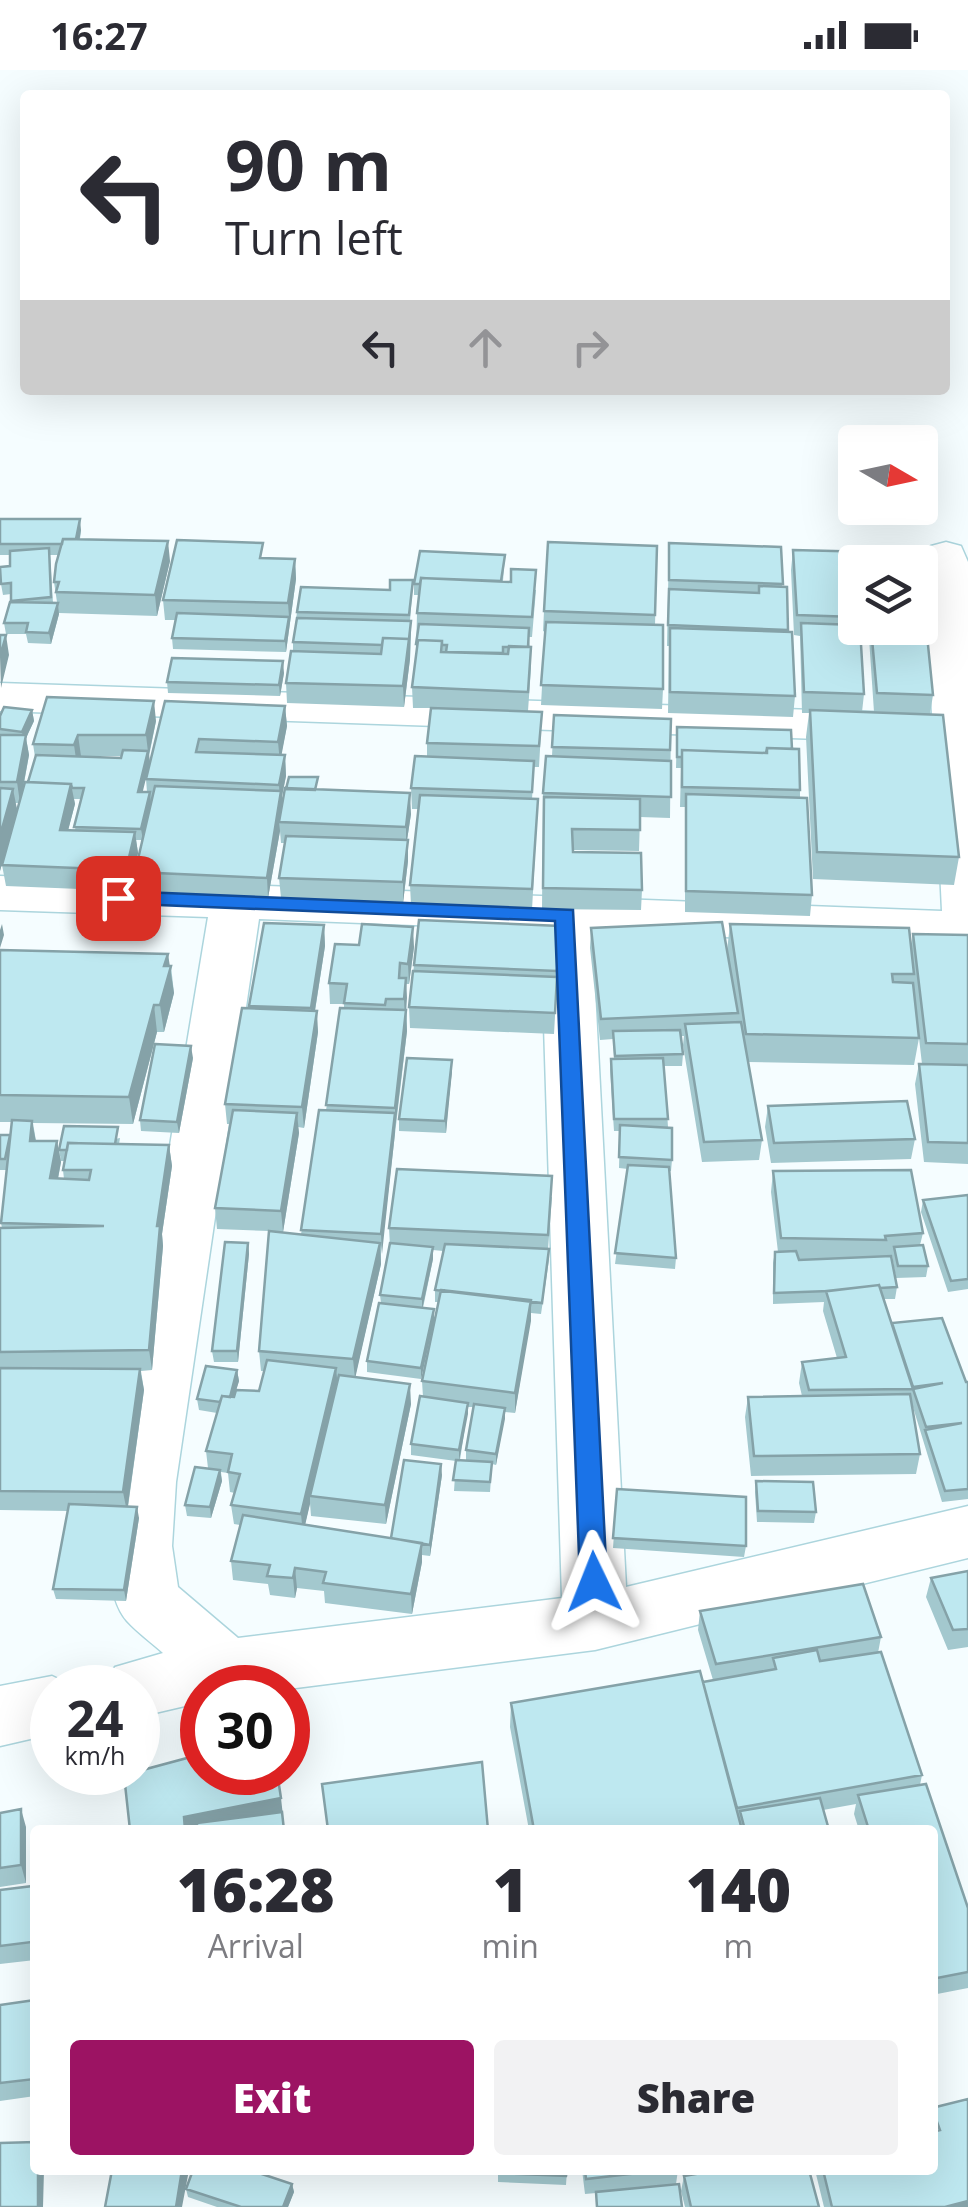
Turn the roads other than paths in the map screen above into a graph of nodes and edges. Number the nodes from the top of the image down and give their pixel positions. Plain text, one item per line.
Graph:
1 (946, 555) dead end
2 (0, 697) edge
3 (957, 728) junction
4 (0, 893) edge
5 (236, 902) junction
6 (566, 914) junction
7 (968, 918) edge
8 (968, 929) edge
9 (968, 1532) edge
10 (595, 1622) junction
11 (283, 1665) edge
12 (180, 1677) edge
13 (30, 1710) edge
14 (0, 1716) edge

1 - 3 street
2 - 3 street
3 - 7 street
4 - 5 street
5 - 6 street
5 - 12 street
6 - 8 street
6 - 10 street
9 - 10 street
10 - 11 street
13 - 14 street

